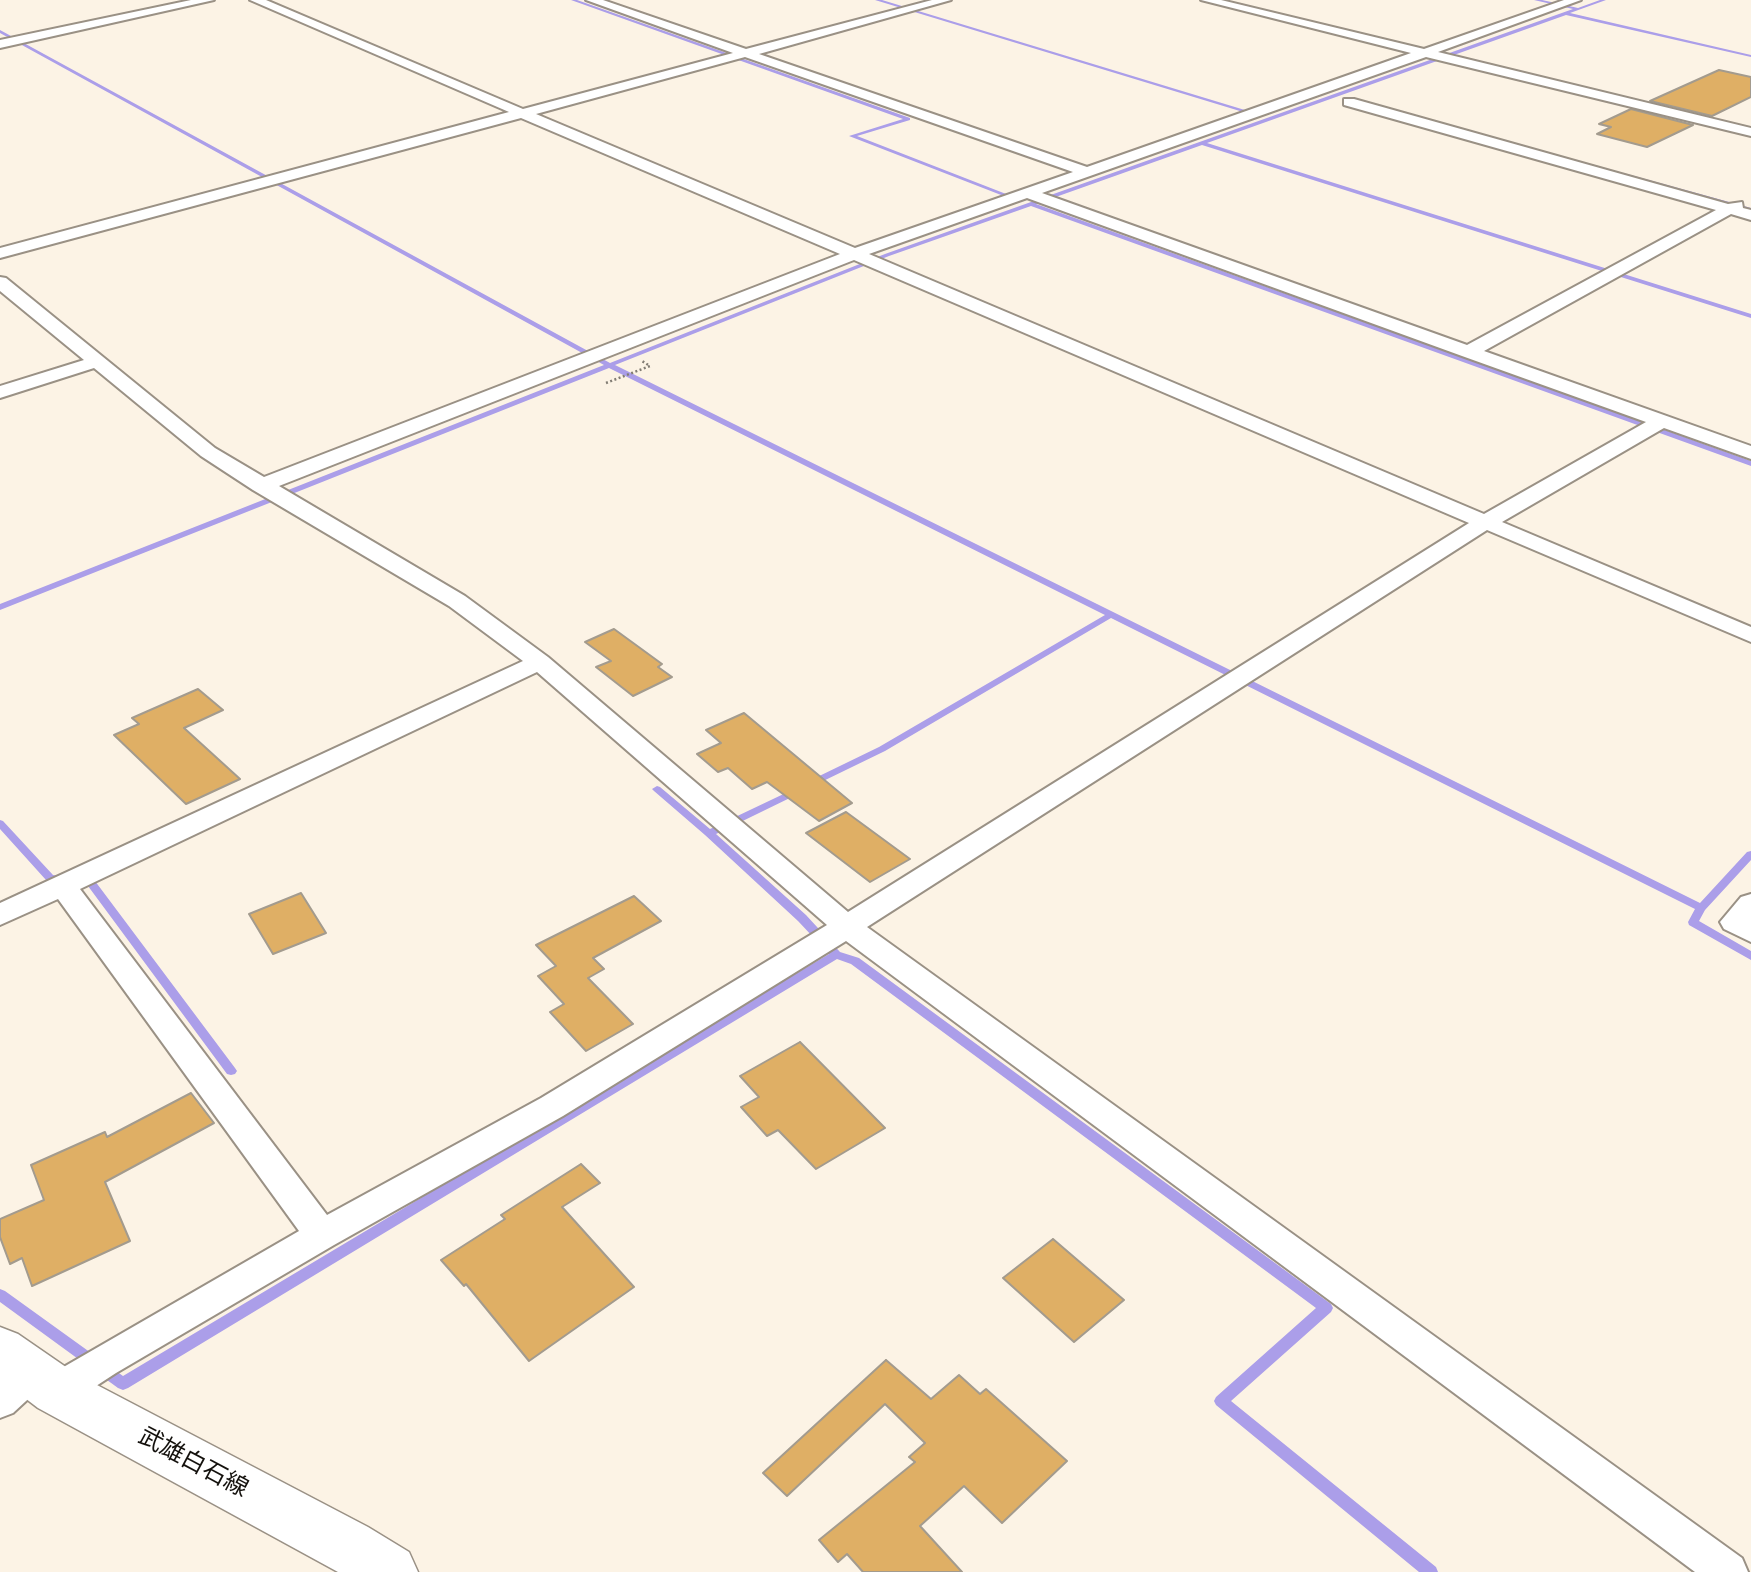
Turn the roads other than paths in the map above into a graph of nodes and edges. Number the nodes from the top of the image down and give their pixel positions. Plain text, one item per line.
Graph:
1 (208, 0) edge
2 (256, 0) edge
3 (592, 0) edge
4 (945, 0) edge
5 (1207, 0) edge
6 (1565, 3) edge
7 (11, 41) edge
8 (737, 56) junction
9 (1432, 57) junction
10 (1349, 102) dead end
11 (522, 113) junction
12 (1742, 116) dead end
13 (1723, 125) junction
14 (1751, 132) edge
15 (1088, 172) junction
16 (1030, 198) junction
17 (1738, 204) edge
18 (1751, 215) edge
19 (0, 253) edge
20 (865, 259) junction
21 (0, 282) edge
22 (1468, 352) junction
23 (96, 362) junction
24 (0, 392) edge
25 (1654, 426) junction
26 (1751, 453) edge
27 (272, 493) junction
28 (1486, 523) junction
29 (1751, 635) edge
30 (540, 662) junction
31 (73, 881) junction
32 (1751, 904) edge
33 (0, 915) edge
34 (1751, 932) edge
35 (831, 937) junction
36 (322, 1235) junction
37 (46, 1375) edge
38 (389, 1572) edge
39 (1728, 1572) edge

1 - 7 street
2 - 11 street
3 - 8 street
4 - 8 street
5 - 9 street
6 - 9 street
8 - 11 street
8 - 15 street
9 - 13 street
9 - 15 street
10 - 17 street
11 - 19 street
11 - 20 street
12 - 13 street
13 - 14 street
15 - 16 street
16 - 20 street
16 - 22 street
17 - 18 street
17 - 22 street
20 - 27 street
20 - 28 street
21 - 23 street
22 - 25 street
23 - 24 street
23 - 27 street
25 - 26 street
25 - 28 street
27 - 30 street
28 - 29 street
28 - 35 street
30 - 31 street
30 - 35 street
31 - 33 street
31 - 36 street
32 - 34 street
35 - 36 street
35 - 39 street
36 - 37 street
37 - 38 main road, 武雄白石線

